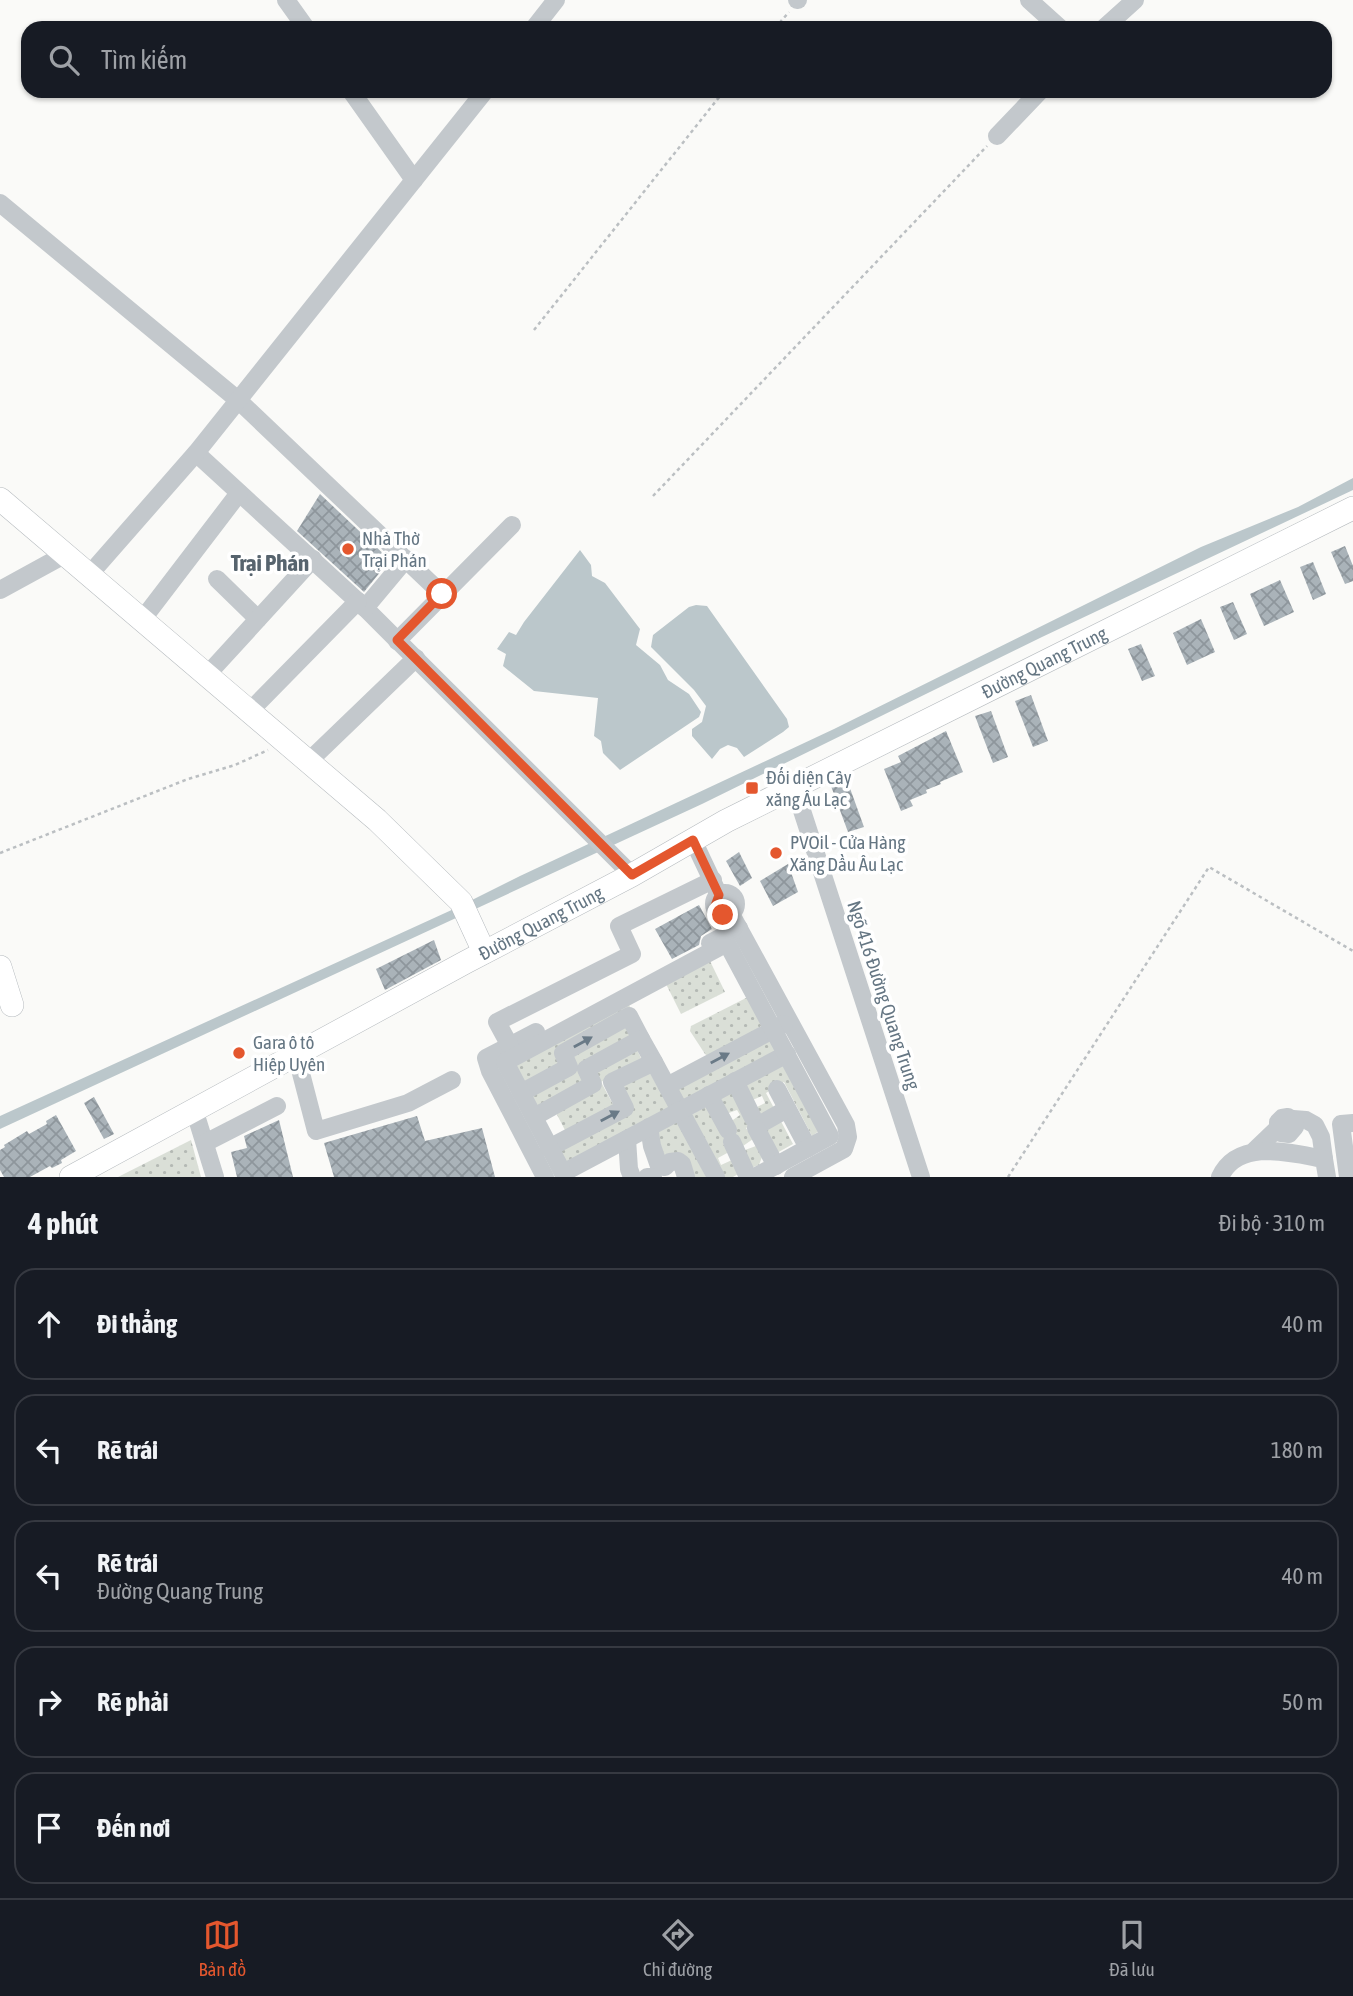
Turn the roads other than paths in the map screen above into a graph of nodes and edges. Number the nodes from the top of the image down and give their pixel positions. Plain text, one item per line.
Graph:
1 (286, 0) edge
2 (556, 0) edge
3 (1029, 0) edge
4 (1135, 0) edge
5 (301, 21) edge
6 (540, 21) edge
7 (1052, 21) edge
8 (1112, 21) edge
9 (356, 98) edge
10 (479, 98) edge
11 (1033, 98) edge
12 (997, 136) road end
13 (416, 177) junction
14 (0, 203) edge
15 (238, 400) junction
16 (196, 453) junction
17 (239, 493) junction
18 (0, 499) edge
19 (1353, 508) edge
20 (512, 525) dead end
21 (64, 555) junction
22 (313, 559) junction
23 (406, 559) junction
24 (89, 575) junction
25 (217, 579) dead end
26 (0, 590) edge
27 (442, 594) junction
28 (361, 605) junction
29 (258, 619) junction
30 (142, 620) junction
31 (397, 640) junction
32 (416, 657) junction
33 (206, 676) junction
34 (249, 712) junction
35 (309, 761) junction
36 (794, 786) junction
37 (693, 840) junction
38 (632, 875) junction
39 (716, 888) junction
40 (735, 921) junction
41 (484, 952) junction
42 (0, 967) edge
43 (763, 989) junction
44 (12, 1005) dead end
45 (782, 1025) junction
46 (641, 1039) junction
47 (510, 1046) junction
48 (296, 1054) junction
49 (787, 1054) junction
50 (654, 1062) junction
51 (452, 1080) dead end
52 (735, 1081) junction
53 (667, 1086) junction
54 (521, 1093) junction
55 (709, 1095) junction
56 (277, 1106) dead end
57 (194, 1109) junction
58 (787, 1109) junction
59 (680, 1111) junction
60 (534, 1117) junction
61 (1353, 1123) edge
62 (649, 1127) junction
63 (744, 1130) edge
64 (627, 1139) junction
65 (205, 1143) junction
66 (549, 1148) junction
67 (808, 1148) junction
68 (1255, 1150) junction
69 (593, 1158) junction
70 (1324, 1159) junction
71 (776, 1166) junction
72 (564, 1175) edge
73 (71, 1177) edge
74 (215, 1177) edge
75 (545, 1177) edge
76 (592, 1177) edge
77 (632, 1177) edge
78 (647, 1177) edge
79 (653, 1177) edge
80 (687, 1177) edge
81 (748, 1177) edge
82 (755, 1177) edge
83 (793, 1177) edge
84 (921, 1177) edge
85 (1220, 1177) edge
86 (1326, 1177) edge
87 (1348, 1177) edge

1 - 5 street
2 - 6 street
3 - 7 street
4 - 8 street
9 - 13 street
10 - 13 street
11 - 12 street
13 - 15 street
14 - 15 street
15 - 16 street
15 - 23 street
16 - 17 street
16 - 24 street
17 - 22 street
17 - 30 street
18 - 21 main road
19 - 36 main road, Đường Quang Trung
20 - 27 street
21 - 24 main road
21 - 26 street
22 - 28 street
22 - 29 street
23 - 27 street
23 - 28 street
24 - 30 main road
25 - 29 street
27 - 31 street
28 - 31 street
28 - 34 street
29 - 33 street
30 - 33 main road
31 - 32 street
32 - 35 street
32 - 38 street
33 - 34 main road
34 - 35 main road
35 - 41 main road
36 - 37 main road, Đường Quang Trung
36 - 84 street, Ngõ 416 Đường Quang Trung
37 - 38 main road, Đường Quang Trung
37 - 39 street
38 - 41 main road, Đường Quang Trung
39 - 40 street
39 - 47 street
40 - 43 street
40 - 47 street
41 - 48 main road, Đường Quang Trung
42 - 44 main road
43 - 45 street
43 - 54 street
45 - 49 street
53 -> 45 street
45 - 83 street
46 - 50 street
54 -> 46 street
46 - 60 street
47 - 75 street
48 - 51 street
48 - 57 main road, Đường Quang Trung
49 - 52 street
49 - 67 street
50 - 53 street
66 -> 50 street
52 - 55 street
52 - 63 street
53 - 59 street
54 - 60 street
55 - 59 street
55 - 63 street
56 - 65 street
57 - 65 street
57 - 73 main road, Đường Quang Trung
58 - 63 street
58 - 63 street
58 - 67 street
59 - 62 street
59 - 63 street
60 - 66 street
61 - 87 street
62 - 64 street
62 - 80 street
63 - 71 street
63 - 81 street
64 - 69 street
64 - 77 street
65 - 74 street
66 - 72 street
67 - 71 street
68 - 70 street
68 - 70 street
68 - 85 street
69 - 72 street
69 - 76 street
70 - 86 street
71 - 82 street
78 - 79 street

